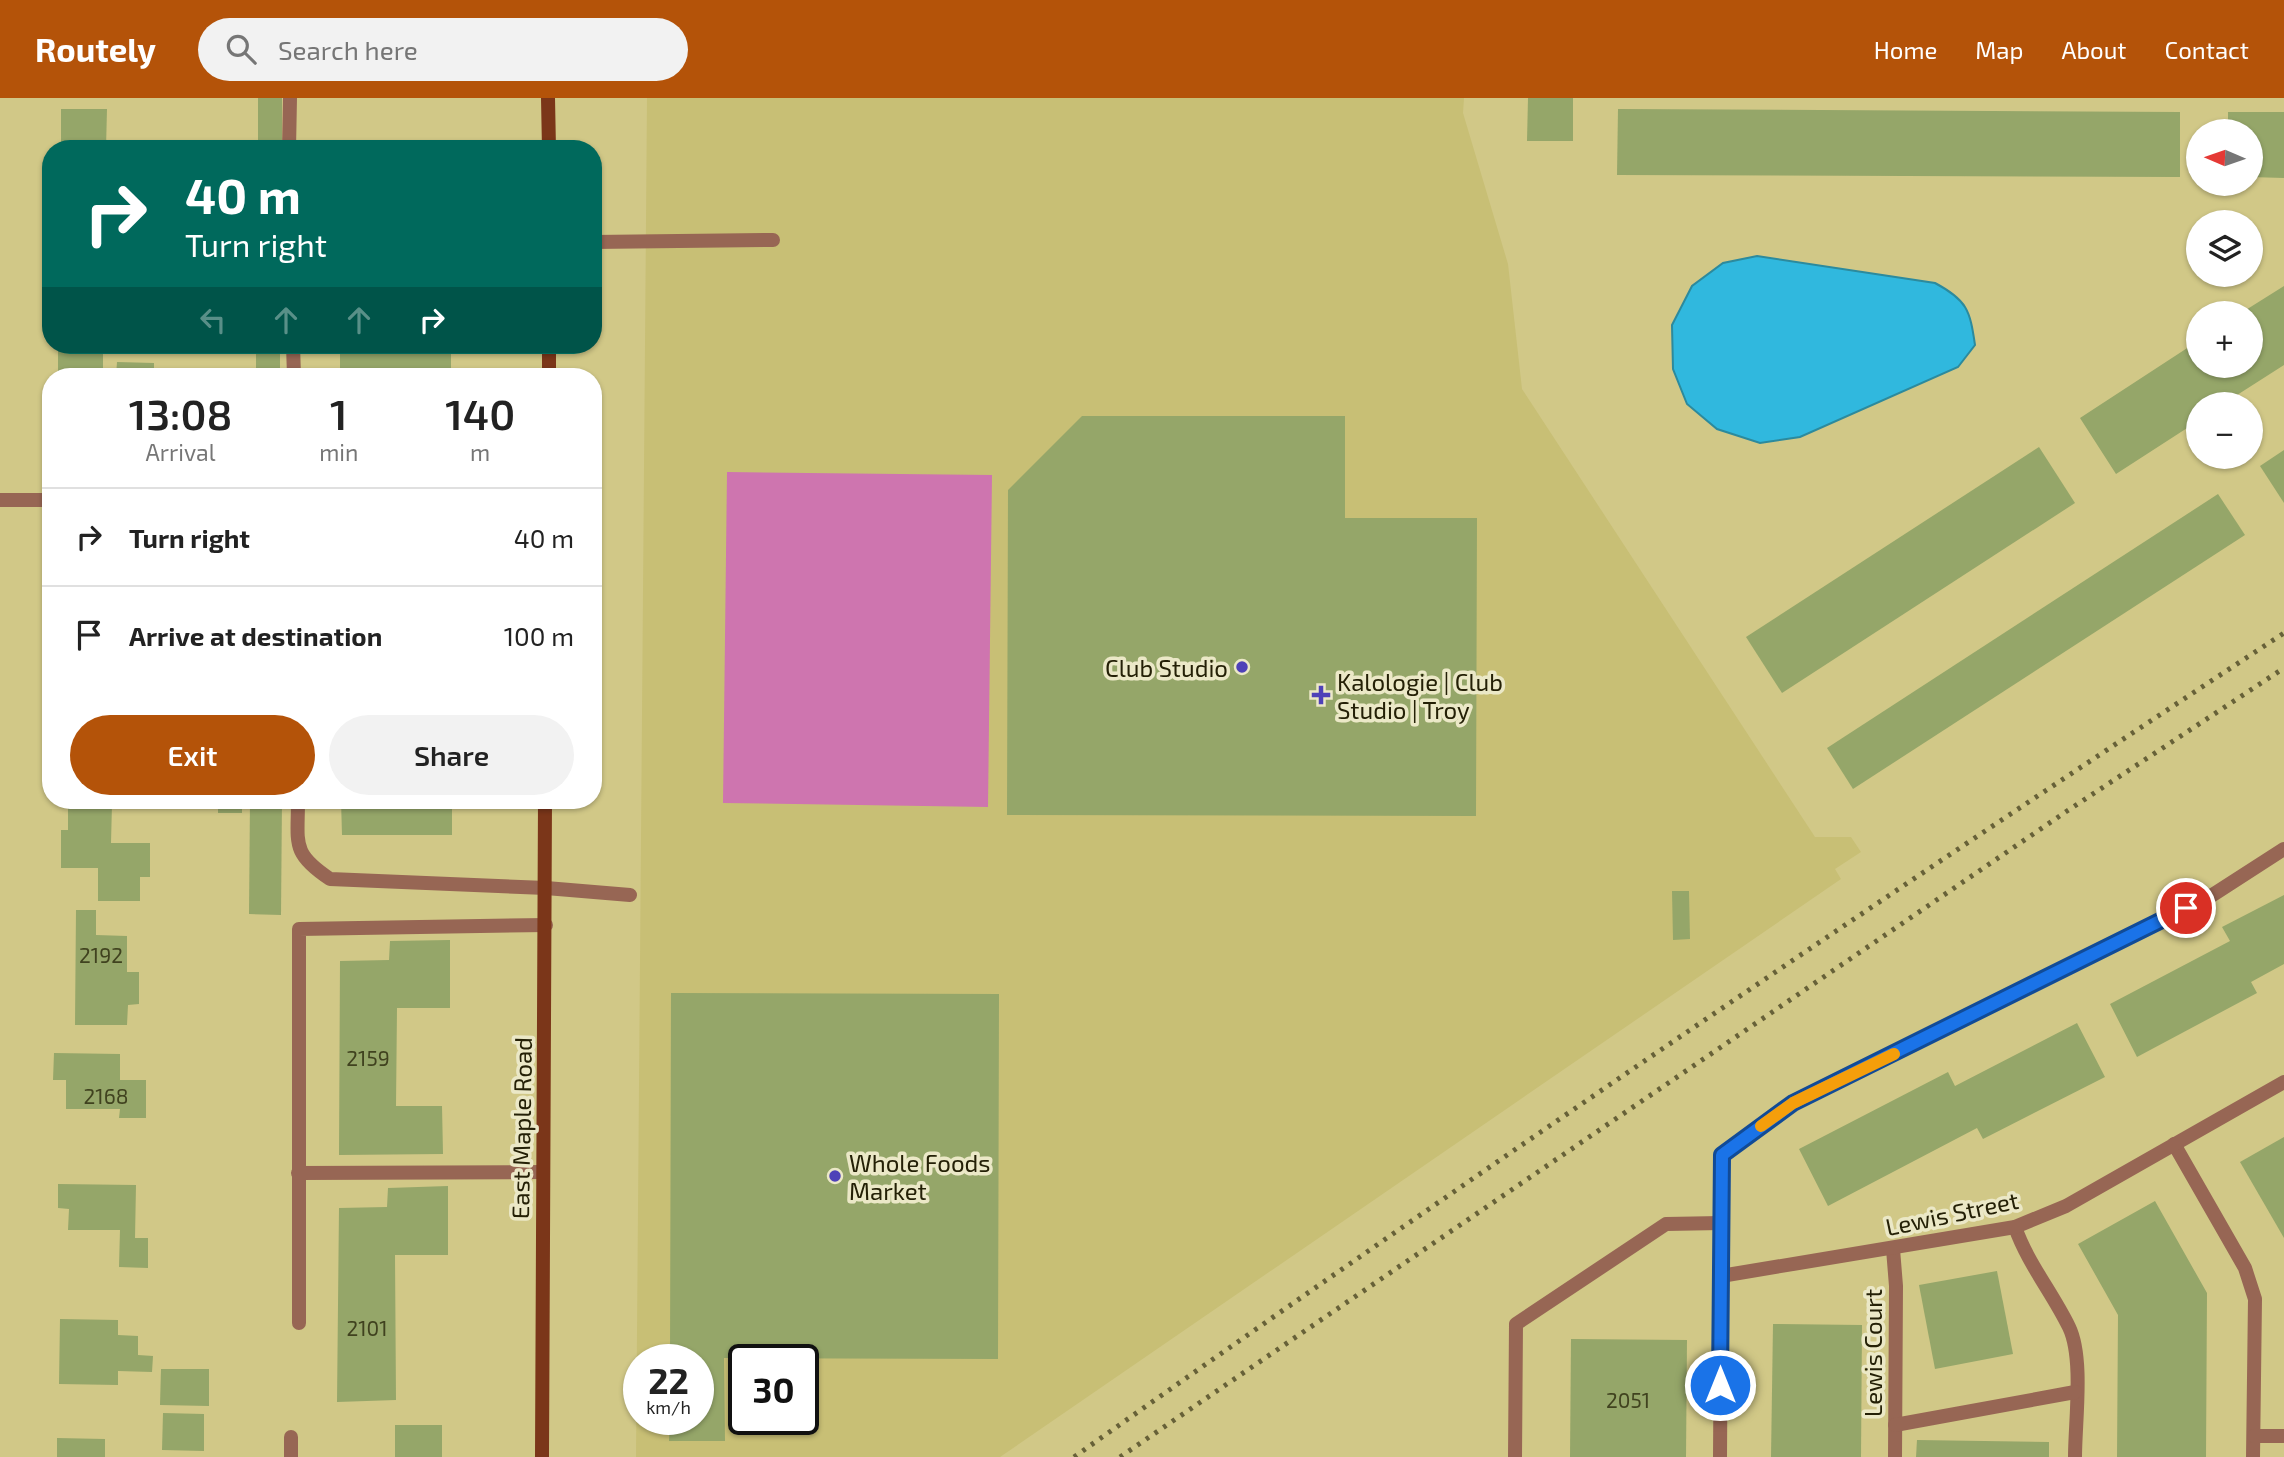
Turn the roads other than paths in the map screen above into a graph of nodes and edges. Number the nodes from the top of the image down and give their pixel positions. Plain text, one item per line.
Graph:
1 (290, 98) edge
2 (548, 98) edge
3 (289, 140) edge
4 (549, 140) edge
5 (773, 240) dead end
6 (602, 242) edge
7 (0, 500) edge
8 (42, 500) edge
9 (298, 809) edge
10 (545, 809) edge
11 (2284, 849) edge
12 (546, 888) junction
13 (630, 895) dead end
14 (546, 925) junction
15 (2284, 1082) edge
16 (2174, 1144) junction
17 (543, 1172) junction
18 (298, 1173) junction
19 (1721, 1223) junction
20 (2015, 1227) junction
21 (1893, 1249) junction
22 (1721, 1276) junction
23 (299, 1323) dead end
24 (2076, 1392) junction
25 (1895, 1425) junction
26 (2254, 1436) junction
27 (2284, 1436) edge
28 (292, 1437) dead end
29 (291, 1457) edge
30 (542, 1457) edge
31 (1515, 1457) edge
32 (1720, 1457) edge
33 (1895, 1457) edge
34 (2075, 1457) edge
35 (2253, 1457) edge

1 - 3 street
2 - 4 main road
5 - 6 street
7 - 8 street
9 - 12 street
10 - 12 main road, East Maple Road
11 - 19 street
12 - 13 street
12 - 14 main road, East Maple Road
14 - 17 main road, East Maple Road
14 - 18 street
15 - 16 street, Lewis Street
16 - 20 street, Lewis Street
16 - 26 street
17 - 18 street
17 - 30 main road, East Maple Road
18 - 23 street
19 - 22 street
19 - 31 street
20 - 21 street, Lewis Street
20 - 24 street
21 - 22 street, Lewis Street
21 - 25 street, Lewis Court
22 - 32 street
24 - 25 street
24 - 34 street
25 - 33 street, Lewis Court
26 - 27 street
26 - 35 street
28 - 29 street

